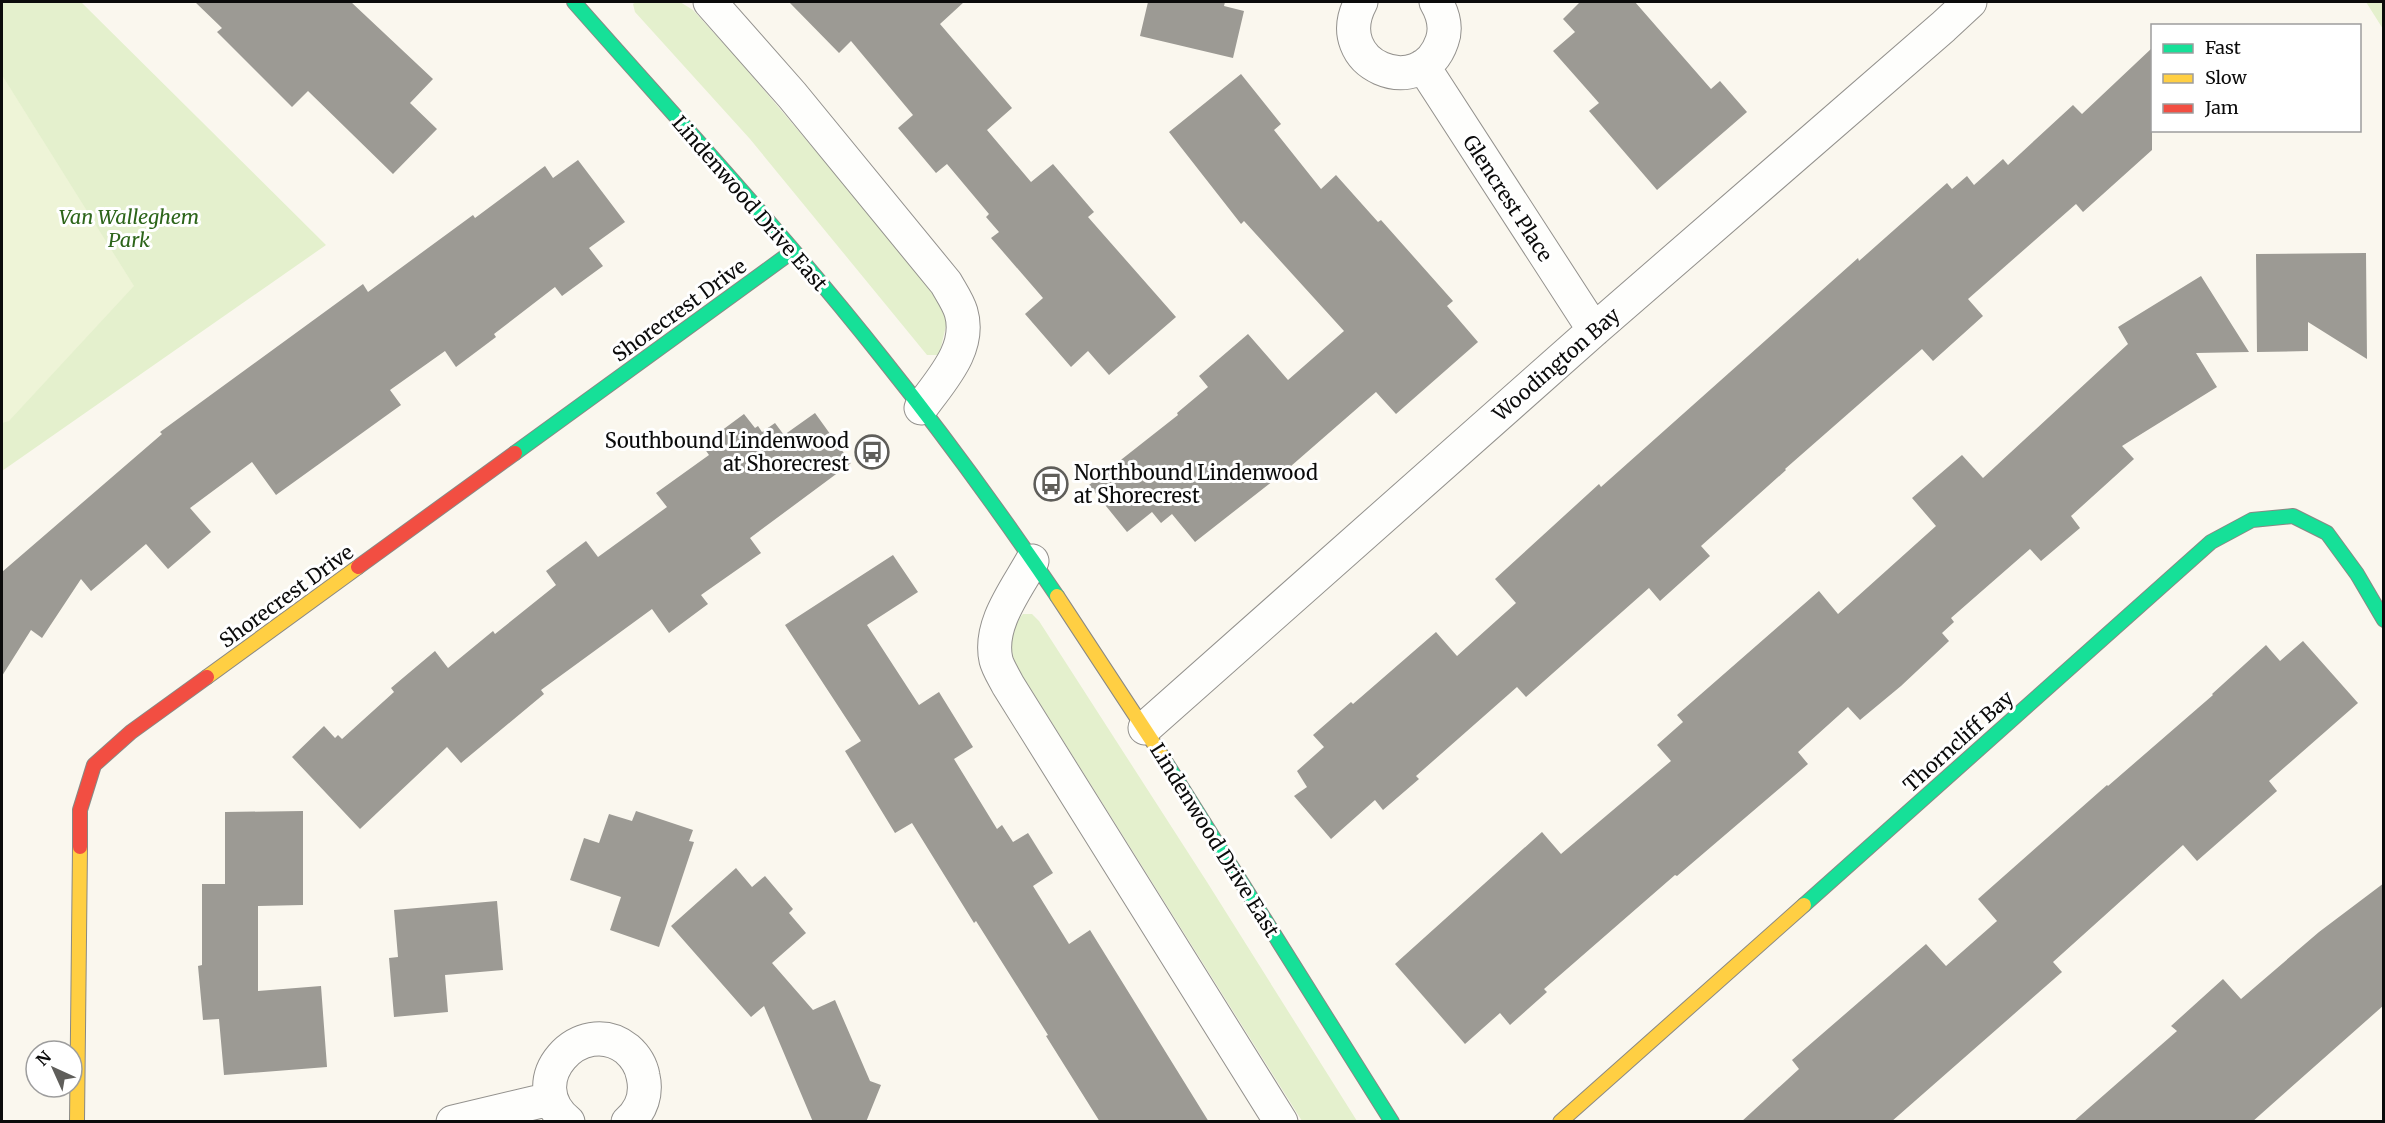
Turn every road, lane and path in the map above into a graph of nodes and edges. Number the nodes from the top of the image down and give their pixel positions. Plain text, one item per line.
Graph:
1 (574, 2) edge
2 (710, 2) edge
3 (1361, 2) edge
4 (1436, 2) edge
5 (1970, 2) edge
6 (1423, 66) junction
7 (793, 251) junction
8 (1594, 330) junction
9 (921, 408) junction
10 (1032, 561) junction
11 (2384, 620) edge
12 (1145, 728) junction
13 (559, 1111) edge
14 (77, 1122) edge
15 (453, 1122) edge
16 (628, 1122) edge
17 (1281, 1122) edge
18 (1392, 1122) edge
19 (1560, 1122) edge

1 - 7 street, Lindenwood Drive East
2 - 9 street
3 - 6 street
4 - 6 street
5 - 8 street, Woodington Bay
6 - 8 street, Glencrest Place
7 - 9 street, Lindenwood Drive East
7 - 14 street, Shorecrest Drive
8 - 12 street, Woodington Bay
9 - 10 street, Lindenwood Drive East
10 - 12 street, Lindenwood Drive East
10 - 17 street
11 - 19 street, Thorncliff Bay
12 - 18 street, Lindenwood Drive East
13 - 15 street
13 - 16 street

